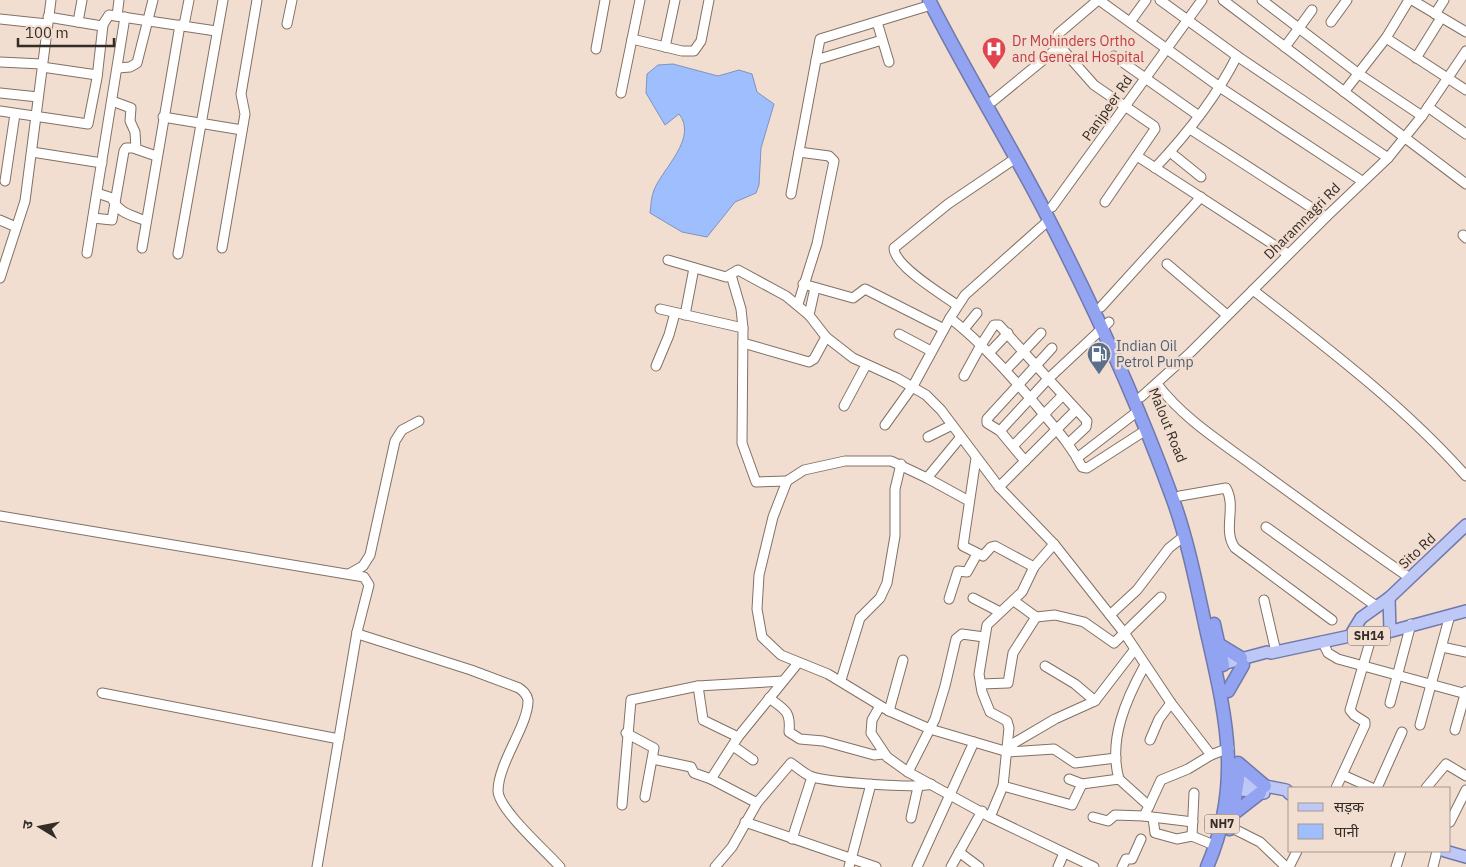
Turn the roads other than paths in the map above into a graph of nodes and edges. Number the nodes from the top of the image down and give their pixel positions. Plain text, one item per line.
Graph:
1 (50, 0) edge
2 (82, 0) edge
3 (119, 0) edge
4 (153, 0) edge
5 (188, 0) edge
6 (223, 0) edge
7 (257, 0) edge
8 (292, 0) edge
9 (605, 0) edge
10 (640, 0) edge
11 (675, 0) edge
12 (709, 0) edge
13 (1099, 0) edge
14 (1146, 0) edge
15 (1160, 0) edge
16 (1202, 0) edge
17 (1223, 0) edge
18 (1262, 0) edge
19 (1347, 0) edge
20 (1411, 0) edge
21 (1444, 0) edge
22 (933, 2) edge
23 (1312, 10) dead end
24 (121, 16) junction
25 (1438, 16) junction
26 (0, 19) edge
27 (149, 19) junction
28 (48, 20) junction
29 (1187, 21) junction
30 (78, 22) junction
31 (876, 22) junction
32 (1130, 22) junction
33 (1331, 22) dead end
34 (287, 24) dead end
35 (182, 25) junction
36 (103, 26) junction
37 (1298, 28) junction
38 (216, 32) junction
39 (1466, 32) edge
40 (1386, 38) junction
41 (632, 39) junction
42 (882, 40) junction
43 (665, 47) junction
44 (1060, 47) junction
45 (1285, 47) junction
46 (1167, 48) junction
47 (596, 49) dead end
48 (1465, 55) edge
49 (1114, 56) dead end
50 (1237, 56) junction
51 (1416, 58) junction
52 (816, 60) junction
53 (0, 62) edge
54 (888, 62) dead end
55 (42, 66) junction
56 (118, 68) junction
57 (1359, 74) junction
58 (97, 75) junction
59 (1146, 78) junction
60 (1448, 79) junction
61 (1221, 88) junction
62 (1466, 90) edge
63 (1344, 92) junction
64 (0, 93) edge
65 (621, 93) dead end
66 (38, 97) junction
67 (112, 101) junction
68 (993, 101) junction
69 (1125, 107) junction
70 (1428, 107) junction
71 (0, 112) edge
72 (15, 114) junction
73 (1199, 116) junction
74 (1422, 116) junction
75 (36, 117) junction
76 (163, 117) junction
77 (201, 123) junction
78 (1190, 129) junction
79 (242, 130) junction
80 (1466, 134) edge
81 (1406, 138) junction
82 (135, 148) junction
83 (32, 152) junction
84 (799, 152) junction
85 (1170, 152) junction
86 (156, 156) junction
87 (1137, 156) junction
88 (1016, 158) junction
89 (1388, 158) junction
90 (102, 163) junction
91 (1155, 168) junction
92 (1201, 177) dead end
93 (5, 181) dead end
94 (1362, 181) junction
95 (1466, 184) edge
96 (97, 193) junction
97 (791, 194) dead end
98 (1201, 198) junction
99 (1105, 202) dead end
100 (115, 206) junction
101 (1052, 207) junction
102 (1326, 217) junction
103 (93, 218) junction
104 (0, 220) edge
105 (1049, 220) junction
106 (146, 221) junction
107 (16, 227) junction
108 (142, 248) dead end
109 (222, 248) dead end
110 (87, 254) dead end
111 (178, 254) dead end
112 (1288, 254) junction
113 (668, 260) dead end
114 (1167, 264) dead end
115 (694, 268) junction
116 (731, 275) junction
117 (0, 278) edge
118 (803, 284) junction
119 (815, 288) junction
120 (1253, 290) junction
121 (798, 304) junction
122 (957, 305) junction
123 (1101, 307) junction
124 (660, 309) dead end
125 (675, 313) junction
126 (977, 313) dead end
127 (685, 315) junction
128 (809, 315) junction
129 (1227, 315) junction
130 (950, 318) junction
131 (1106, 325) junction
132 (743, 328) junction
133 (964, 328) junction
134 (944, 329) junction
135 (1008, 333) junction
136 (1041, 333) dead end
137 (899, 334) dead end
138 (826, 337) junction
139 (743, 343) junction
140 (980, 344) junction
141 (1052, 348) dead end
142 (1024, 350) junction
143 (931, 351) junction
144 (989, 353) junction
145 (866, 365) junction
146 (656, 366) dead end
147 (1035, 366) junction
148 (1006, 370) junction
149 (964, 376) dead end
150 (1048, 380) junction
151 (1018, 383) junction
152 (1156, 384) junction
153 (913, 386) junction
154 (1062, 396) junction
155 (1141, 397) junction
156 (1030, 399) junction
157 (844, 406) dead end
158 (1076, 410) junction
159 (1138, 411) junction
160 (1044, 415) junction
161 (419, 421) dead end
162 (884, 425) dead end
163 (952, 425) junction
164 (1058, 429) junction
165 (1146, 430) junction
166 (1000, 431) junction
167 (928, 437) dead end
168 (960, 438) junction
169 (1069, 443) junction
170 (1013, 446) junction
171 (976, 458) junction
172 (1077, 458) junction
173 (1025, 461) junction
174 (901, 464) junction
175 (1466, 476) edge
176 (927, 478) junction
177 (787, 481) junction
178 (999, 486) junction
179 (1180, 496) junction
180 (969, 501) junction
181 (0, 516) edge
182 (1466, 525) edge
183 (1266, 527) dead end
184 (1183, 537) junction
185 (1054, 544) junction
186 (977, 554) junction
187 (1034, 567) junction
188 (350, 574) junction
189 (1410, 578) junction
190 (973, 598) dead end
191 (1161, 598) dead end
192 (1389, 598) junction
193 (949, 599) dead end
194 (1014, 600) junction
195 (1264, 600) dead end
196 (1376, 606) junction
197 (1205, 608) junction
198 (1466, 611) edge
199 (1000, 612) junction
200 (1110, 615) junction
201 (1450, 615) junction
202 (1036, 617) junction
203 (1332, 620) dead end
204 (1411, 624) junction
205 (1390, 631) junction
206 (357, 632) junction
207 (1125, 634) junction
208 (1372, 635) junction
209 (984, 636) junction
210 (1350, 636) junction
211 (1322, 641) junction
212 (1218, 644) junction
213 (1442, 646) junction
214 (1135, 649) junction
215 (1466, 652) edge
216 (1274, 653) junction
217 (903, 660) dead end
218 (1242, 662) junction
219 (798, 663) junction
220 (1145, 665) junction
221 (1045, 666) dead end
222 (1364, 666) junction
223 (1219, 668) junction
224 (1397, 676) junction
225 (840, 680) junction
226 (783, 681) junction
227 (981, 684) junction
228 (1431, 685) junction
229 (698, 686) junction
230 (1228, 691) junction
231 (102, 693) dead end
232 (1466, 693) edge
233 (769, 698) junction
234 (1095, 702) junction
235 (1171, 703) junction
236 (1390, 703) dead end
237 (880, 706) junction
238 (889, 711) junction
239 (1420, 725) dead end
240 (930, 729) junction
241 (1455, 730) dead end
242 (1402, 732) dead end
243 (626, 733) junction
244 (738, 737) junction
245 (339, 740) junction
246 (1150, 740) dead end
247 (974, 742) junction
248 (733, 746) junction
249 (1229, 748) junction
250 (1008, 749) junction
251 (884, 754) junction
252 (1211, 755) junction
253 (1116, 758) junction
254 (653, 759) junction
255 (753, 760) dead end
256 (1238, 763) junction
257 (908, 772) junction
258 (1343, 775) junction
259 (1466, 776) edge
260 (812, 777) junction
261 (711, 779) junction
262 (1069, 779) dead end
263 (1119, 779) junction
264 (871, 784) junction
265 (931, 784) junction
266 (1082, 784) junction
267 (1233, 784) junction
268 (1003, 786) junction
269 (918, 787) junction
270 (1337, 787) edge
271 (1370, 787) edge
272 (1377, 787) edge
273 (1427, 787) edge
274 (1262, 789) junction
275 (1194, 793) dead end
276 (1288, 795) edge
277 (1465, 795) edge
278 (951, 796) junction
279 (645, 797) dead end
280 (757, 803) junction
281 (622, 805) dead end
282 (1149, 806) junction
283 (982, 811) junction
284 (1233, 814) junction
285 (990, 817) junction
286 (1093, 817) dead end
287 (1148, 817) junction
288 (911, 818) dead end
289 (1451, 820) edge
290 (745, 822) junction
291 (1193, 822) junction
292 (1230, 827) junction
293 (1192, 836) junction
294 (792, 839) junction
295 (1142, 839) dead end
296 (1216, 846) junction
297 (959, 852) junction
298 (1296, 852) edge
299 (1401, 852) edge
300 (1437, 852) edge
301 (1448, 852) edge
302 (1064, 853) junction
303 (1466, 857) edge
304 (851, 863) edge
305 (317, 867) edge
306 (560, 867) edge
307 (715, 867) edge
308 (876, 867) edge
309 (916, 867) edge
310 (951, 867) edge
311 (979, 867) edge
312 (1058, 867) edge
313 (1094, 867) edge
314 (1122, 867) edge
315 (1207, 867) edge
316 (1216, 867) edge
317 (1288, 867) edge
318 (1396, 867) edge
319 (1433, 867) edge

1 - 28 street
2 - 30 street
3 - 24 street
4 - 27 street
5 - 35 street
6 - 38 street
7 - 79 street
8 - 34 street
9 - 47 street
10 - 41 street
11 - 43 street
12 - 43 street
13 - 32 street
13 - 44 street
14 - 32 street
15 - 29 street
16 - 29 street, Panjpeer Rd
17 - 45 street
18 - 37 street
19 - 33 street
20 - 25 street
20 - 40 street
21 - 25 street
22 - 31 street
22 - 68 highway, Malout Road / NH7
22 - 88 highway, Malout Road / NH7
23 - 37 street
24 - 27 street
24 - 36 street
24 - 56 street
25 - 39 street
25 - 51 street
26 - 28 street
27 - 35 street
27 - 56 street
28 - 30 street
28 - 55 street
29 - 46 street, Panjpeer Rd
29 - 50 street
30 - 36 street
31 - 42 street
31 - 52 street
32 - 46 street
35 - 38 street
35 - 76 street
36 - 58 street
37 - 45 street
37 - 57 street
38 - 77 street
40 - 51 street
40 - 57 street
41 - 43 street
41 - 65 street
42 - 52 street
42 - 54 street
44 - 68 street
44 - 69 street
45 - 63 street
46 - 59 street, Panjpeer Rd
46 - 61 street
48 - 60 street, Dharamnagri Rd
49 - 59 street
50 - 61 street
50 - 89 street
51 - 60 street
52 - 84 street
53 - 55 street
55 - 58 street
55 - 66 street
56 - 67 street
57 - 63 street
57 - 74 street
58 - 75 street
59 - 69 street, Panjpeer Rd
59 - 73 street
60 - 62 street
60 - 70 street, Dharamnagri Rd
61 - 73 street
61 - 94 street
63 - 81 street
64 - 66 street
66 - 75 street
67 - 82 street
67 - 90 street
68 - 101 highway, Malout Road / NH7
69 - 87 street
69 - 101 street, Panjpeer Rd
70 - 74 street, Dharamnagri Rd
70 - 80 street
71 - 72 street
72 - 75 street
72 - 93 street
73 - 78 street
74 - 81 street, Dharamnagri Rd
75 - 83 street
76 - 77 street
76 - 86 street
77 - 79 street
77 - 111 street
78 - 85 street
78 - 102 street
79 - 109 street
81 - 89 street, Dharamnagri Rd
81 - 95 street
82 - 86 street
82 - 100 street
83 - 90 street
83 - 107 street
84 - 97 street
84 - 118 street
85 - 91 street
85 - 92 street
86 - 106 street
87 - 91 street
87 - 99 street
88 - 105 highway, Malout Road / NH7
88 - 122 street
89 - 94 street, Dharamnagri Rd
90 - 96 street
91 - 98 street
94 - 102 street, Dharamnagri Rd
96 - 100 street
96 - 103 street
98 - 112 street
98 - 123 street
100 - 103 street
100 - 106 street
101 - 123 highway, Malout Road / NH7
102 - 112 street, Dharamnagri Rd
103 - 110 street
104 - 107 street
105 - 122 street
105 - 131 highway, Malout Road / NH7
106 - 108 street
107 - 117 street
112 - 120 street, Dharamnagri Rd
113 - 115 street
114 - 129 street
115 - 116 street
115 - 127 street
116 - 121 street
116 - 132 street
118 - 119 street
118 - 121 street
119 - 128 street
119 - 134 street
120 - 129 street, Dharamnagri Rd
120 - 175 street
121 - 128 street
122 - 130 street
123 - 131 highway, Malout Road / NH7
124 - 125 street
125 - 127 street
125 - 146 street
126 - 133 street
127 - 132 street
128 - 138 street
129 - 152 street, Dharamnagri Rd
130 - 133 street
130 - 134 street
131 - 150 street
131 - 155 highway, Malout Road / NH7
131 - 159 highway, Malout Road / NH7
132 - 139 street
133 - 140 street
134 - 143 street
135 - 140 street
135 - 142 street
135 - 144 street
136 - 142 street
137 - 143 street
138 - 139 street
138 - 145 street
139 - 177 street
140 - 144 street
140 - 149 street
141 - 147 street
142 - 147 street
142 - 148 street
143 - 153 street
144 - 148 street
145 - 153 street
145 - 157 street
147 - 150 street
147 - 151 street
148 - 151 street
150 - 154 street
150 - 156 street
151 - 156 street
151 - 166 street
152 - 155 street, Dharamnagri Rd
152 - 189 street
153 - 162 street
153 - 163 street
154 - 158 street
154 - 160 street
155 - 179 highway, Malout Road / NH7
156 - 160 street
156 - 166 street
158 - 164 street
158 - 169 street
159 - 165 highway, Malout Road / NH7
159 - 172 street
160 - 164 street
160 - 170 street
161 - 188 street
163 - 167 street
163 - 168 street
164 - 169 street
164 - 173 street
165 - 172 street
165 - 184 highway, Malout Road / NH7
166 - 170 street
168 - 171 street
168 - 176 street
169 - 172 street
170 - 173 street
171 - 178 street
171 - 180 street
173 - 178 street
174 - 176 street
174 - 177 street
174 - 225 street
176 - 180 street
177 - 219 street
178 - 185 street
179 - 197 highway, Malout Road / NH7
179 - 203 street
180 - 186 street
181 - 188 street
182 - 189 main road, Sito Rd
183 - 196 street
184 - 197 highway, Malout Road / NH7
184 - 200 street
185 - 187 street
185 - 200 street
186 - 187 street
186 - 193 street
187 - 194 street
188 - 206 street
189 - 192 main road, Sito Rd
190 - 199 street
191 - 207 street
192 - 196 main road, Sito Rd
192 - 205 main road
194 - 199 street
194 - 202 street
195 - 216 street
196 - 210 main road, Sito Rd
197 - 212 highway, Malout Road / NH7
197 - 223 highway, Malout Road / NH7
198 - 201 main road, SH14
199 - 209 street
200 - 207 street
201 - 204 main road, SH14
201 - 213 street
202 - 207 street
202 - 227 street
204 - 205 main road, SH14
204 - 224 street
205 - 208 main road, SH14
206 - 245 street
206 - 306 street
207 - 214 street
208 - 210 main road, SH14
208 - 222 street
209 - 227 street
209 - 240 street
210 - 211 main road, SH14
211 - 216 main road, SH14
211 - 222 street
212 - 218 highway
212 - 223 highway, Malout Road / NH7
213 - 215 street
213 - 228 street
214 - 220 street
214 - 234 street
216 - 218 main road, SH14
217 - 238 street
218 - 223 main road, SH14
218 - 230 highway
219 - 225 street
219 - 226 street
220 - 235 street
220 - 253 street
221 - 234 street
222 - 224 street
222 - 258 street
223 - 230 highway, Malout Road / NH7
223 - 249 highway, Malout Road / NH7
224 - 228 street
224 - 236 street
225 - 237 street
226 - 229 street
226 - 233 street
227 - 250 street
228 - 232 street
228 - 239 street
229 - 243 street
229 - 244 street
230 - 256 highway, Malout Road / NH7
231 - 245 street
232 - 241 street
233 - 244 street
233 - 251 street
234 - 250 street
235 - 246 street
235 - 252 street
237 - 238 street
237 - 251 street
238 - 240 street
240 - 247 street
240 - 257 street
242 - 272 street
243 - 254 street
243 - 281 street
244 - 248 street
245 - 305 street
247 - 250 street
247 - 278 street
248 - 255 street
248 - 261 street
249 - 252 street
249 - 267 highway, Malout Road / NH7
250 - 253 street
250 - 268 street
251 - 257 street
252 - 282 street
253 - 263 street
254 - 261 street
254 - 279 street
256 - 267 highway, Malout Road / NH7
256 - 274 highway
257 - 265 street
258 - 270 street
258 - 271 street
259 - 273 street
260 - 264 street
260 - 280 street
260 - 294 street
261 - 280 street
262 - 266 street
263 - 266 street
263 - 282 street
264 - 269 street
264 - 304 street
265 - 269 street
265 - 278 street
266 - 268 street
267 - 274 main road
267 - 284 highway, NH7
267 - 296 highway, NH7
268 - 285 street
269 - 288 street
274 - 276 main road
274 - 284 highway
275 - 291 street
277 - 289 street
278 - 283 street
278 - 309 street
280 - 290 street
282 - 287 street
283 - 285 street
283 - 297 street
284 - 292 highway, NH7
285 - 302 street
286 - 287 street
287 - 291 street
287 - 293 street
290 - 294 street
290 - 307 street
291 - 293 street
292 - 316 highway, NH7
292 - 317 street
293 - 296 street
294 - 304 street
295 - 314 street
296 - 315 highway, NH7
297 - 310 street
297 - 311 street
298 - 317 street
299 - 318 street
300 - 319 street
301 - 303 main road
302 - 312 street
302 - 313 street
304 - 308 street

